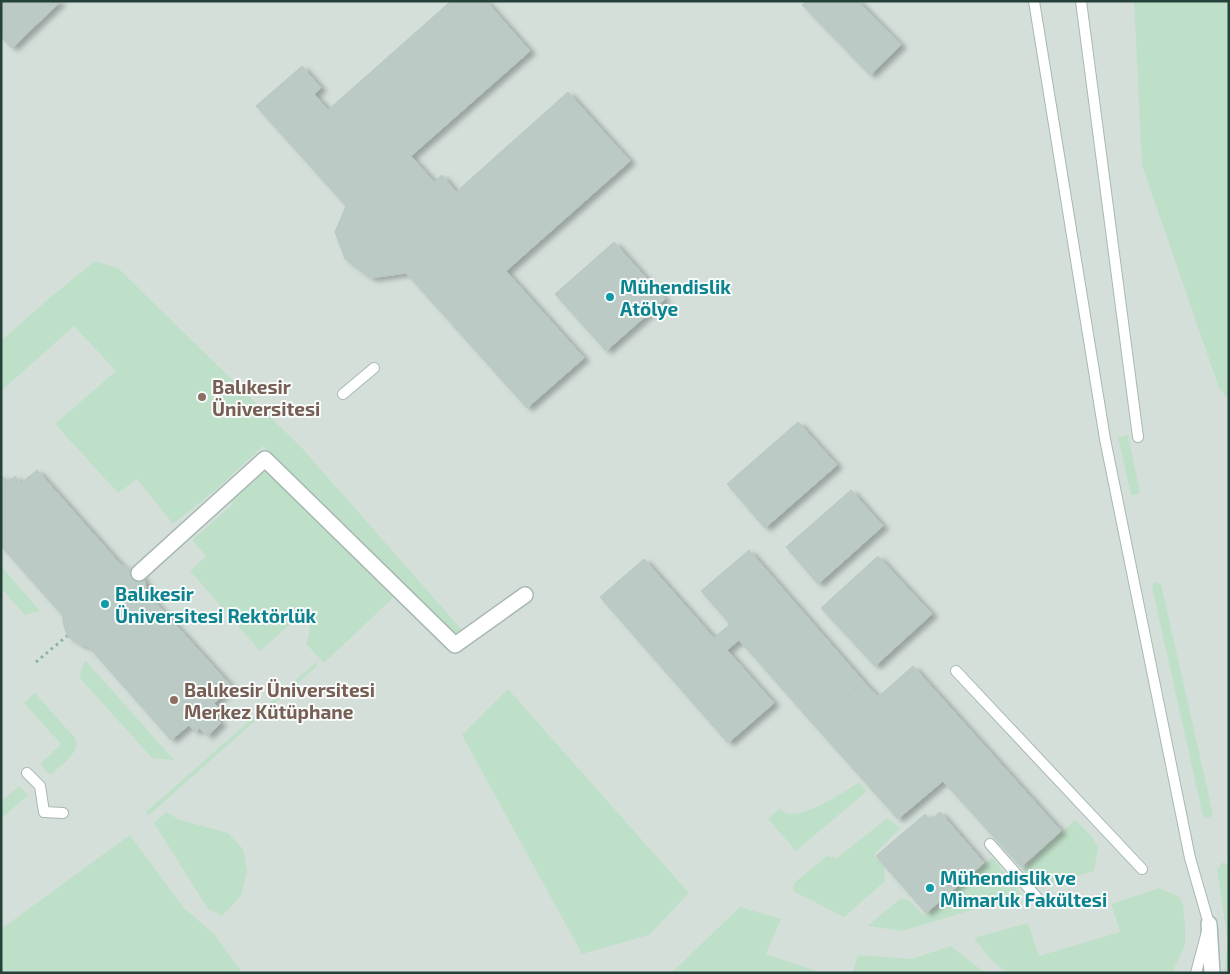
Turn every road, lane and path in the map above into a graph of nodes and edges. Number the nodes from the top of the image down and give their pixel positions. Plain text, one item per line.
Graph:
1 (1034, 1) edge
2 (1081, 1) edge
3 (374, 368) dead end
4 (342, 394) dead end
5 (1138, 437) dead end
6 (139, 573) dead end
7 (525, 595) dead end
8 (67, 636) dead end
9 (36, 662) dead end
10 (956, 672) dead end
11 (28, 773) dead end
12 (62, 813) dead end
13 (990, 844) dead end
14 (1142, 869) dead end
15 (1040, 901) dead end
16 (1208, 924) junction
17 (1196, 973) edge
18 (1212, 973) edge

1 - 16 lane
2 - 5 lane
3 - 4 lane
6 - 7 street
8 - 9 path
10 - 14 lane
11 - 12 lane
13 - 15 lane
16 - 17 lane
16 - 18 street

